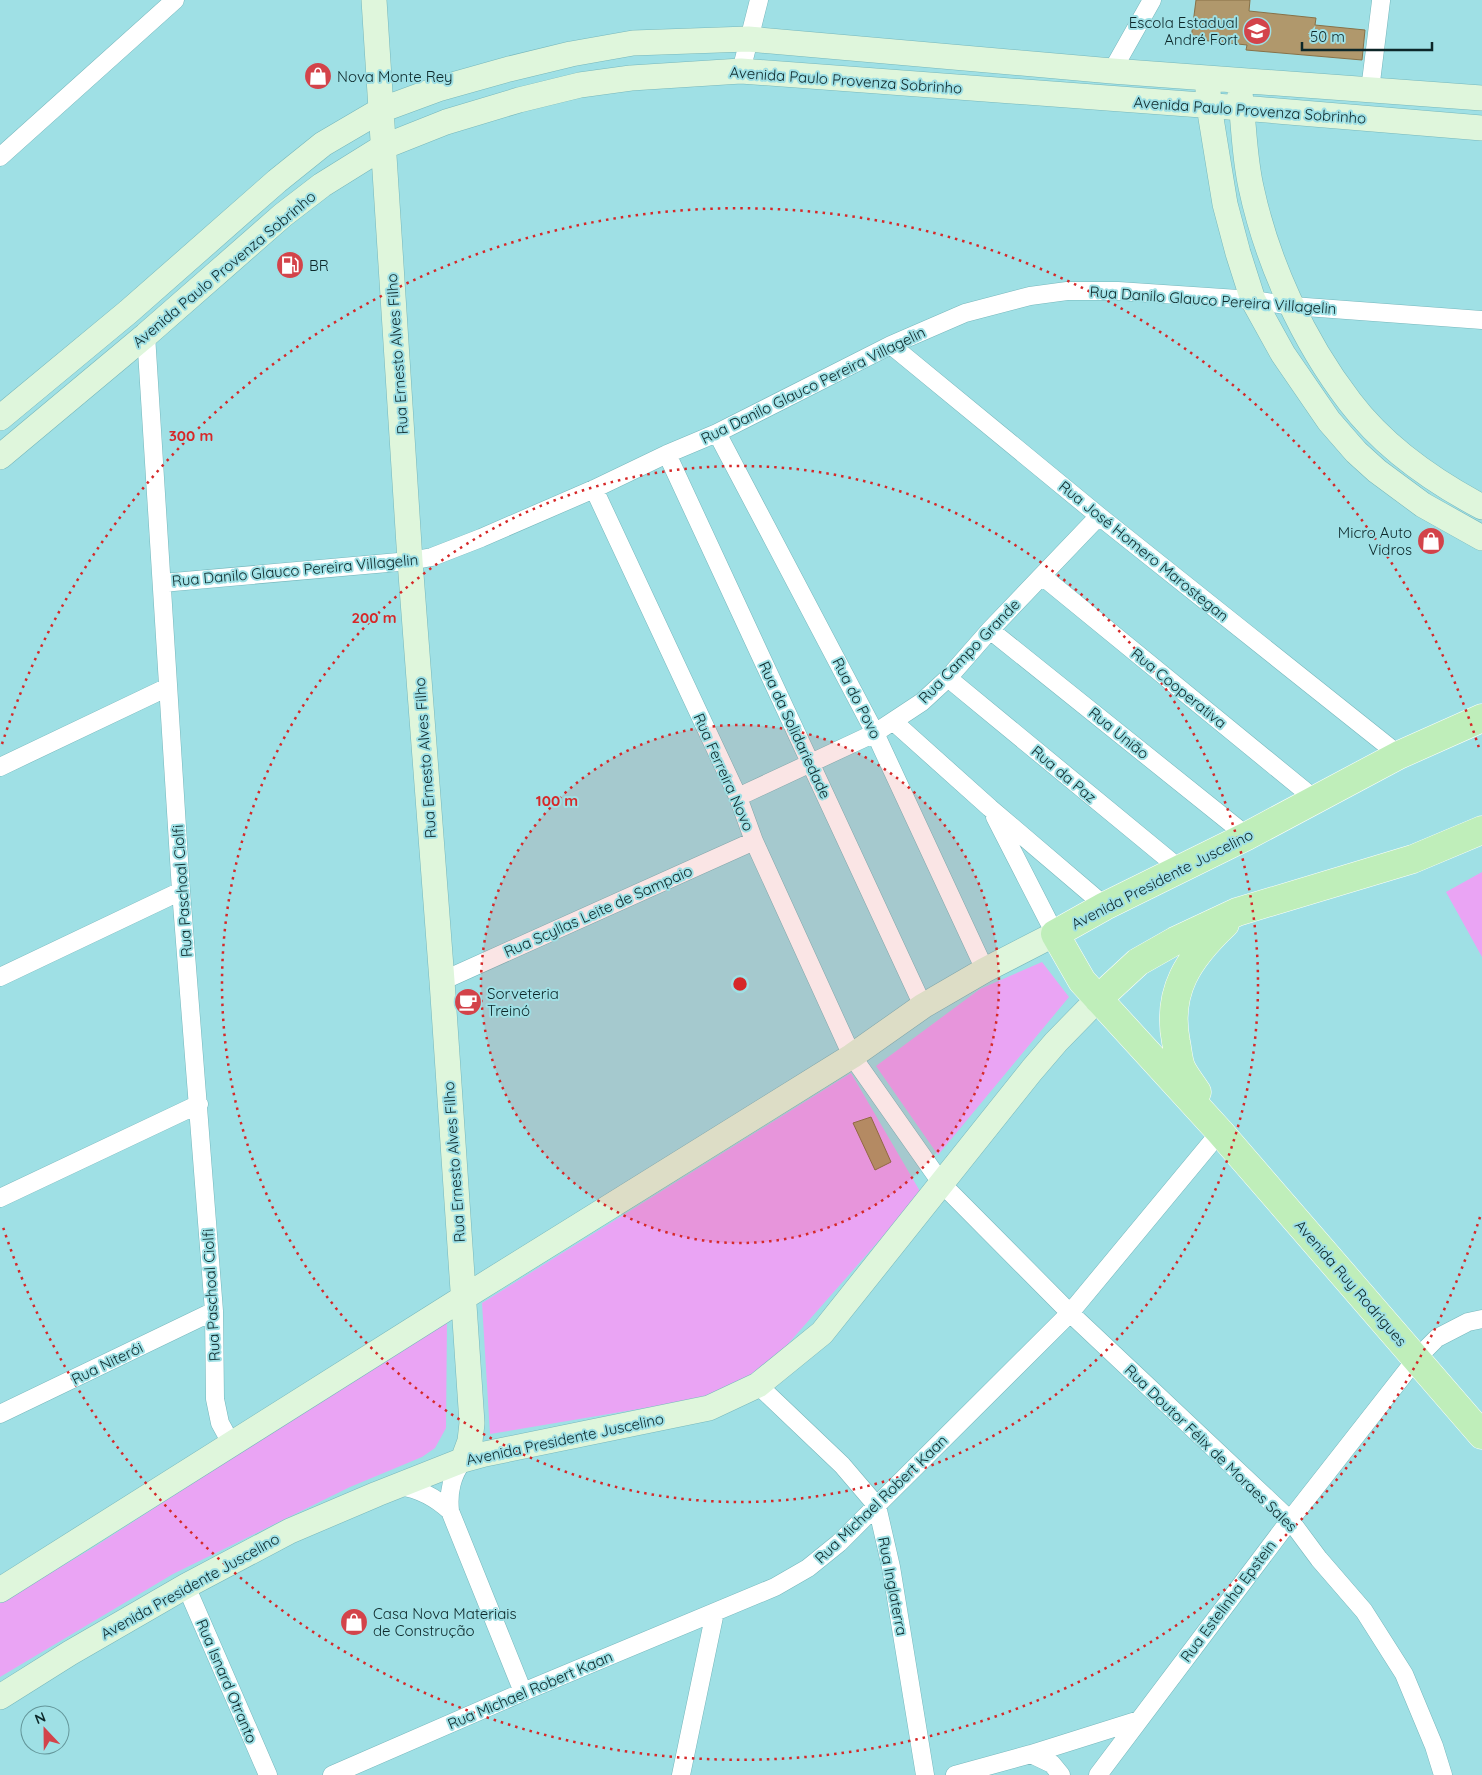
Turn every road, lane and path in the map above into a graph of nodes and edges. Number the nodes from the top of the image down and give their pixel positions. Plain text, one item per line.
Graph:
1 (175, 0) edge
2 (374, 0) edge
3 (759, 0) edge
4 (1152, 0) edge
5 (1381, 1) edge
6 (748, 39) junction
7 (740, 71) junction
8 (1112, 71) junction
9 (1208, 78) junction
10 (1239, 80) junction
11 (1370, 90) junction
12 (1482, 98) edge
13 (1209, 106) junction
14 (1242, 108) junction
15 (380, 110) junction
16 (1482, 128) edge
17 (383, 147) junction
18 (0, 157) edge
19 (1253, 300) junction
20 (1292, 306) junction
21 (1482, 320) edge
22 (146, 335) junction
23 (891, 345) junction
24 (0, 418) edge
25 (717, 433) junction
26 (667, 454) junction
27 (0, 457) edge
28 (594, 488) junction
29 (1482, 508) edge
30 (1099, 516) junction
31 (1482, 538) edge
32 (410, 561) junction
33 (1042, 576) junction
34 (162, 583) junction
35 (990, 630) junction
36 (948, 678) junction
37 (168, 687) junction
38 (1482, 718) edge
39 (894, 722) junction
40 (875, 733) junction
41 (1399, 755) junction
42 (811, 763) junction
43 (0, 767) edge
44 (738, 797) junction
45 (1316, 800) junction
46 (990, 808) junction
47 (1482, 830) edge
48 (1247, 836) junction
49 (754, 841) junction
50 (1180, 869) junction
51 (181, 891) junction
52 (1105, 906) junction
53 (1237, 912) junction
54 (1055, 934) junction
55 (985, 970) junction
56 (0, 977) edge
57 (442, 981) junction
58 (1098, 999) junction
59 (923, 1006) junction
60 (852, 1056) junction
61 (199, 1104) junction
62 (1220, 1132) junction
63 (942, 1184) junction
64 (0, 1198) edge
65 (463, 1298) junction
66 (214, 1311) junction
67 (1070, 1314) junction
68 (1482, 1319) edge
69 (1416, 1359) junction
70 (758, 1385) junction
71 (0, 1414) edge
72 (1482, 1435) edge
73 (232, 1445) junction
74 (463, 1460) junction
75 (400, 1486) junction
76 (877, 1506) junction
77 (450, 1511) junction
78 (1290, 1520) junction
79 (186, 1586) junction
80 (0, 1590) edge
81 (715, 1612) junction
82 (523, 1692) junction
83 (0, 1697) edge
84 (1139, 1720) junction
85 (1031, 1754) junction
86 (268, 1775) edge
87 (332, 1775) edge
88 (681, 1775) edge
89 (925, 1775) edge
90 (955, 1775) edge
91 (1061, 1775) edge
92 (1098, 1775) edge
93 (1443, 1775) edge

1 - 18 street
2 - 15 main road, Rua Ernesto Alves Filho
3 - 6 street
4 - 8 street
5 - 11 street
6 - 7 street
6 - 8 main road, Avenida Paulo Provenza Sobrinho
6 - 15 main road, Avenida Paulo Provenza Sobrinho
7 - 13 main road, Avenida Paulo Provenza Sobrinho
7 - 17 main road, Avenida Paulo Provenza Sobrinho
8 - 9 main road, Avenida Paulo Provenza Sobrinho
9 - 10 main road, Avenida Paulo Provenza Sobrinho
9 - 13 main road
10 - 11 main road, Avenida Paulo Provenza Sobrinho
10 - 14 main road
11 - 12 main road, Avenida Paulo Provenza Sobrinho
13 - 14 main road, Avenida Paulo Provenza Sobrinho
13 - 19 main road
14 - 16 main road, Avenida Paulo Provenza Sobrinho
14 - 20 main road
15 - 17 main road, Rua Ernesto Alves Filho
15 - 24 main road, Avenida Paulo Provenza Sobrinho
17 - 22 main road, Avenida Paulo Provenza Sobrinho
17 - 32 main road, Rua Ernesto Alves Filho
19 - 20 street, Rua Danilo Glauco Pereira Villagelin
19 - 23 street, Rua Danilo Glauco Pereira Villagelin
19 - 31 main road
20 - 21 street, Rua Danilo Glauco Pereira Villagelin
20 - 29 main road
22 - 27 main road, Avenida Paulo Provenza Sobrinho
22 - 34 street, Rua Paschoal Ciolfi
23 - 25 street, Rua Danilo Glauco Pereira Villagelin
23 - 30 street, Rua José Homero Marostegan
25 - 26 street, Rua Danilo Glauco Pereira Villagelin
25 - 40 street, Rua do Povo
26 - 28 street, Rua Danilo Glauco Pereira Villagelin
26 - 42 street, Rua da Solidariedade
28 - 32 street, Rua Danilo Glauco Pereira Villagelin
28 - 44 street, Rua Ferreira Novo
30 - 33 street, Rua Campo Grande
30 - 41 street, Rua José Homero Marostegan
32 - 34 street, Rua Danilo Glauco Pereira Villagelin
32 - 57 main road, Rua Ernesto Alves Filho
33 - 35 street, Rua Campo Grande
33 - 45 street, Rua Cooperativa
34 - 37 street, Rua Paschoal Ciolfi
35 - 36 street, Rua Campo Grande
35 - 48 street, Rua União
36 - 39 street, Rua Campo Grande
36 - 50 street, Rua da Paz
37 - 43 street
37 - 51 street, Rua Paschoal Ciolfi
38 - 41 main road, Avenida Presidente Juscelino
39 - 40 street, Rua Campo Grande
39 - 46 street, Rua do Povo
40 - 42 street, Rua Campo Grande
40 - 55 street, Rua do Povo
41 - 45 main road, Avenida Presidente Juscelino
42 - 44 street, Rua Campo Grande
42 - 59 street, Rua da Solidariedade
44 - 49 street, Rua Ferreira Novo
45 - 48 main road, Avenida Presidente Juscelino
46 - 52 street, Rua do Povo
46 - 54 street
47 - 53 main road, Avenida Presidente Juscelino
48 - 50 main road, Avenida Presidente Juscelino
49 - 57 street, Rua Scyllas Leite de Sampaio
49 - 60 street, Rua Ferreira Novo
50 - 52 main road, Avenida Presidente Juscelino
51 - 56 street
51 - 61 street, Rua Paschoal Ciolfi
52 - 54 main road, Avenida Presidente Juscelino
53 - 58 main road, Avenida Presidente Juscelino
53 - 62 main road, Avenida Ruy Rodrigues
54 - 55 main road, Avenida Presidente Juscelino
54 - 58 main road, Avenida Ruy Rodrigues
55 - 59 main road, Avenida Presidente Juscelino
57 - 65 main road, Rua Ernesto Alves Filho
58 - 62 main road, Avenida Ruy Rodrigues
58 - 63 main road, Avenida Presidente Juscelino
59 - 60 main road, Avenida Presidente Juscelino
60 - 63 street
60 - 65 main road, Avenida Presidente Juscelino
61 - 64 street
61 - 66 street, Rua Paschoal Ciolfi
62 - 67 street, Rua Michael Robert Kaan
62 - 69 main road, Avenida Ruy Rodrigues
63 - 67 street, Rua Doutor Félix de Moraes Sales
63 - 70 main road, Avenida Presidente Juscelino
65 - 73 main road, Avenida Presidente Juscelino
65 - 74 main road, Rua Ernesto Alves Filho
66 - 71 street, Rua Niterói
66 - 73 street, Rua Paschoal Ciolfi
67 - 76 street, Rua Michael Robert Kaan
67 - 78 street, Rua Doutor Félix de Moraes Sales
68 - 69 street, Rua Estelinha Epstein
69 - 72 main road, Avenida Ruy Rodrigues
69 - 78 street, Rua Estelinha Epstein
70 - 74 main road, Avenida Presidente Juscelino
70 - 76 street, Rua Inglaterra
73 - 80 main road, Avenida Presidente Juscelino
74 - 75 main road, Avenida Presidente Juscelino
74 - 77 street, Rua Ernesto Alves Filho
75 - 77 street, Rua Ernesto Alves Filho
75 - 79 main road, Avenida Presidente Juscelino
76 - 81 street, Rua Michael Robert Kaan
76 - 89 street, Rua Inglaterra
77 - 82 street, Rua Ernesto Alves Filho
78 - 84 street, Rua Estelinha Epstein
78 - 93 street, Rua Doutor Félix de Moraes Sales
79 - 83 main road, Avenida Presidente Juscelino
79 - 86 street, Rua Isnard Otranto
81 - 82 street, Rua Michael Robert Kaan
81 - 88 street
82 - 87 street, Rua Michael Robert Kaan
84 - 85 street
84 - 92 street, Rua Estelinha Epstein
85 - 90 street
85 - 91 street

